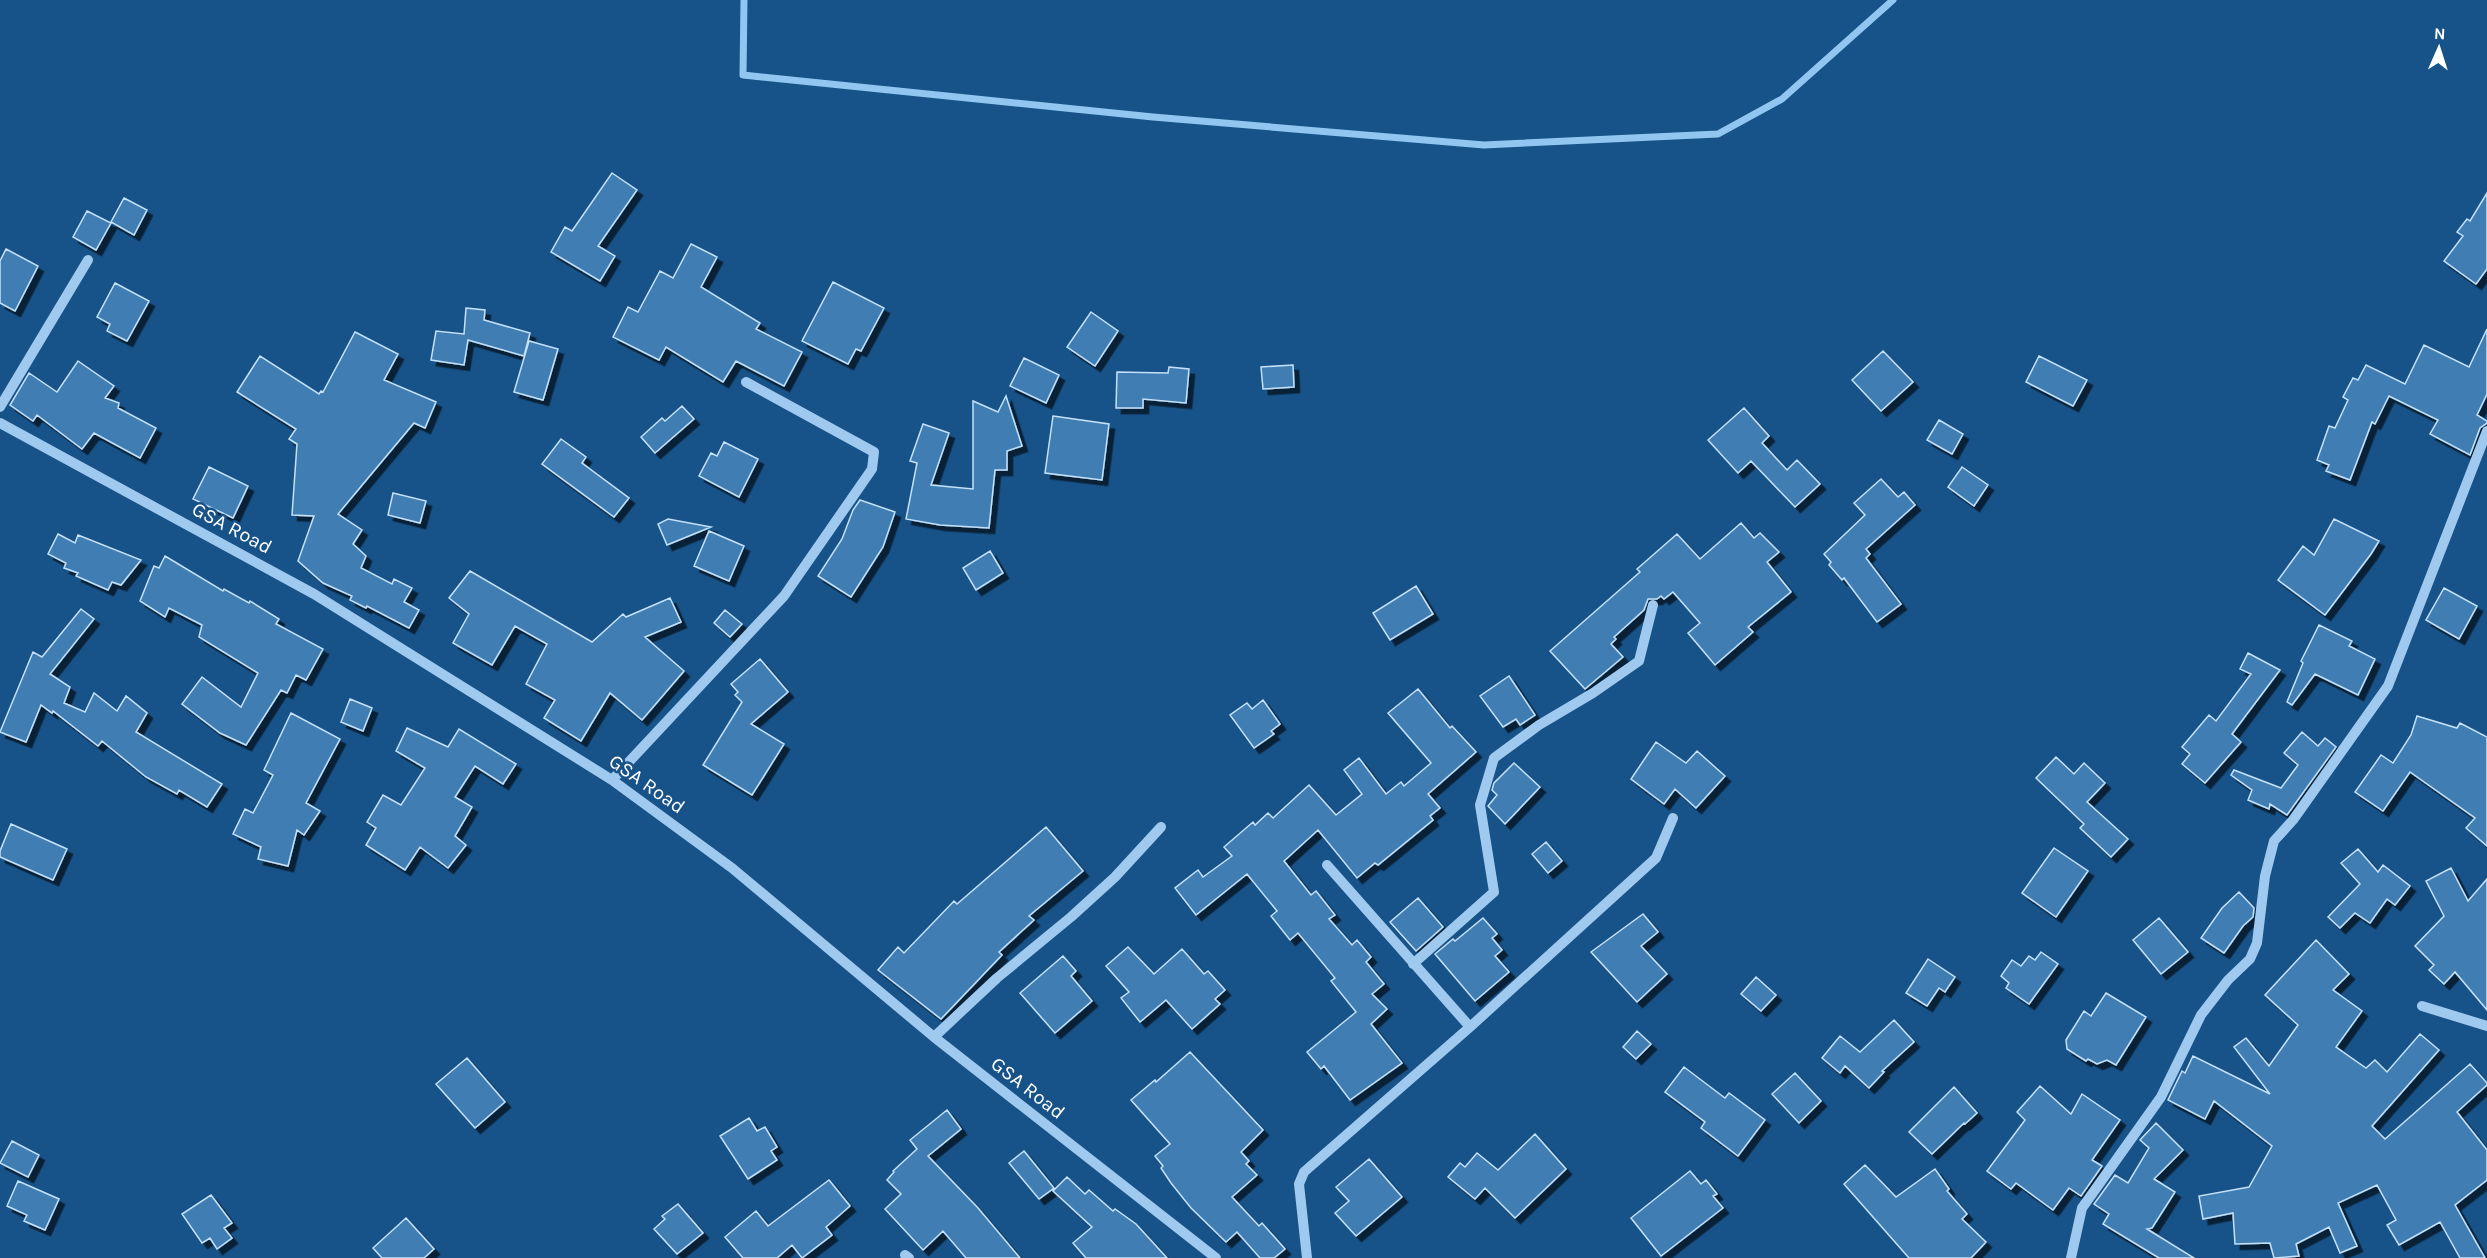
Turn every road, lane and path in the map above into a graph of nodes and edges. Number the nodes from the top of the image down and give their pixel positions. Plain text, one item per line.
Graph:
1 (88, 260) dead end
2 (746, 382) dead end
3 (0, 407) edge
4 (0, 423) edge
5 (2487, 431) edge
6 (1653, 605) dead end
7 (612, 780) junction
8 (1672, 818) dead end
9 (1161, 827) dead end
10 (1327, 865) dead end
11 (1413, 964) junction
12 (2422, 1006) dead end
13 (2487, 1026) edge
14 (1470, 1027) junction
15 (934, 1037) junction
16 (1203, 1255) edge
17 (1216, 1258) edge
18 (1307, 1258) edge
19 (2071, 1258) edge

1 - 3 street
2 - 7 street
4 - 7 street, GSA Road
5 - 19 street
6 - 11 street
7 - 15 street, GSA Road
8 - 14 street
9 - 15 street
10 - 11 street
11 - 14 street
12 - 13 street
14 - 18 street
15 - 16 street, GSA Road
16 - 17 street, GSA Road

